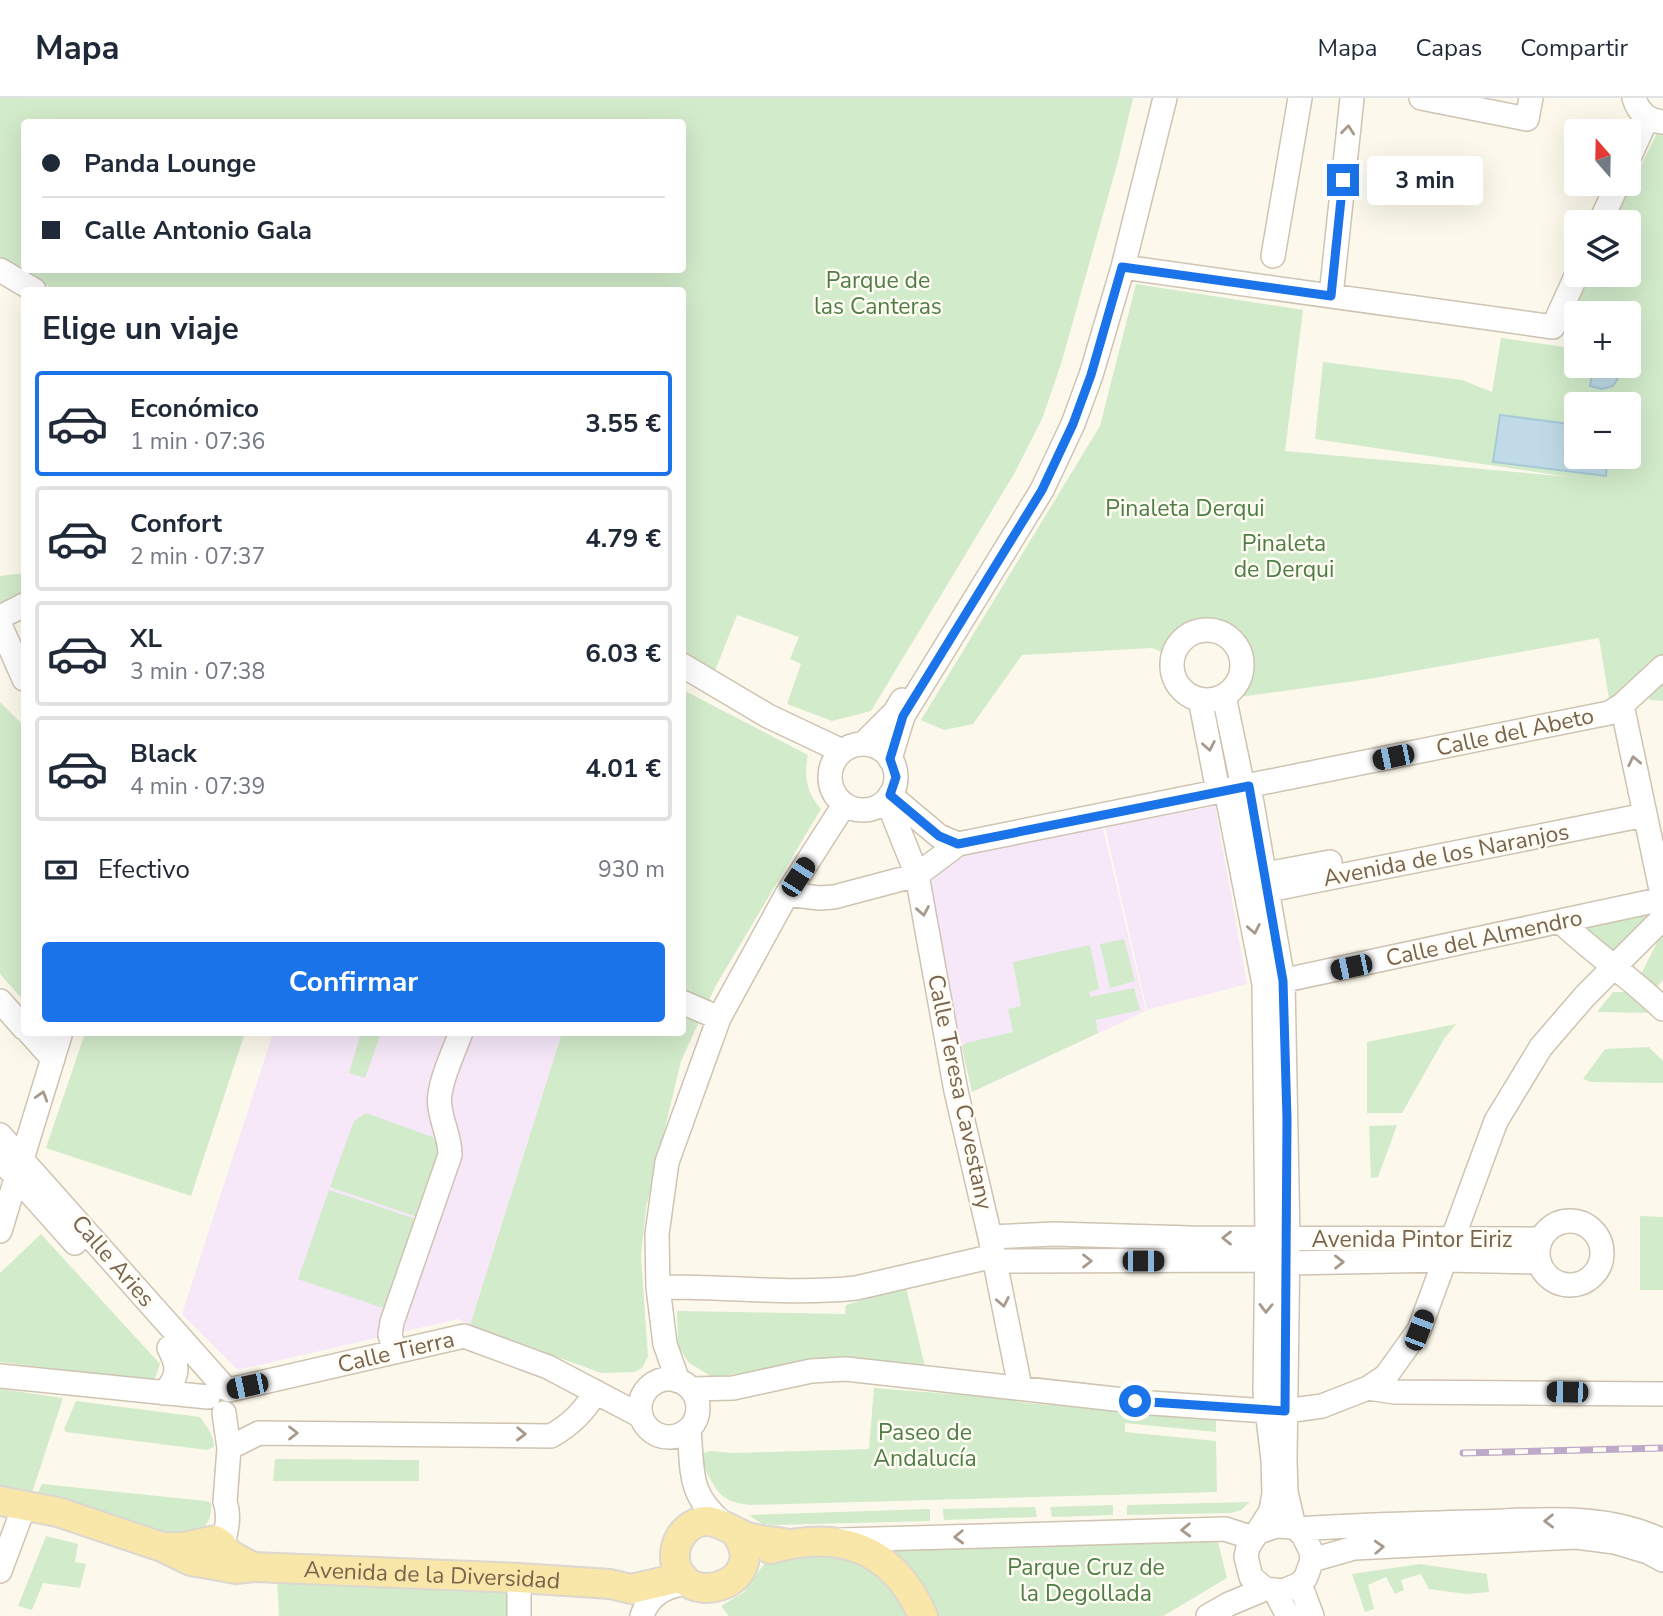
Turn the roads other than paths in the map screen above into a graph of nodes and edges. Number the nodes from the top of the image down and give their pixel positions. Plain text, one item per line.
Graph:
1 (1154, 98) edge
2 (1165, 98) edge
3 (1300, 98) edge
4 (1352, 98) edge
5 (1420, 98) edge
6 (1531, 98) edge
7 (1634, 98) edge
8 (1655, 120) edge
9 (1642, 139) edge
10 (1273, 256) dead end
11 (1122, 267) junction
12 (0, 270) edge
13 (29, 287) edge
14 (1571, 287) edge
15 (1331, 296) junction
16 (21, 606) edge
17 (0, 617) edge
18 (0, 625) edge
19 (686, 667) edge
20 (1663, 667) edge
21 (21, 673) edge
22 (1214, 698) dead end
23 (1622, 705) junction
24 (852, 748) junction
25 (890, 759) junction
26 (1234, 788) junction
27 (889, 798) junction
28 (844, 805) junction
29 (1643, 808) junction
30 (958, 844) junction
31 (917, 876) junction
32 (1256, 884) junction
33 (787, 894) junction
34 (1663, 900) edge
35 (1663, 918) edge
36 (1561, 922) junction
37 (1613, 968) junction
38 (1274, 983) junction
39 (0, 1001) edge
40 (686, 1004) edge
41 (1663, 1009) edge
42 (719, 1018) junction
43 (21, 1025) edge
44 (33, 1036) edge
45 (60, 1036) edge
46 (460, 1036) edge
47 (53, 1059) junction
48 (0, 1135) edge
49 (13, 1165) edge
50 (0, 1231) edge
51 (1453, 1238) junction
52 (1540, 1239) junction
53 (1277, 1250) junction
54 (993, 1251) junction
55 (1445, 1260) junction
56 (1539, 1262) junction
57 (658, 1287) junction
58 (665, 1344) junction
59 (169, 1348) junction
60 (395, 1352) junction
61 (0, 1376) edge
62 (651, 1386) junction
63 (1020, 1387) junction
64 (1368, 1388) junction
65 (596, 1392) junction
66 (689, 1392) junction
67 (164, 1393) junction
68 (1663, 1394) edge
69 (219, 1397) junction
70 (1276, 1411) junction
71 (641, 1416) junction
72 (689, 1429) junction
73 (657, 1434) junction
74 (229, 1448) junction
75 (12, 1503) edge
76 (690, 1526) junction
77 (730, 1528) junction
78 (1296, 1528) junction
79 (1256, 1535) junction
80 (833, 1541) junction
81 (1663, 1541) edge
82 (789, 1544) junction
83 (214, 1551) junction
84 (744, 1560) junction
85 (1312, 1560) junction
86 (1663, 1560) edge
87 (0, 1571) edge
88 (682, 1571) junction
89 (519, 1578) junction
90 (1300, 1584) junction
91 (614, 1586) junction
92 (1264, 1586) junction
93 (1231, 1610) edge
94 (519, 1616) edge
95 (641, 1616) edge
96 (923, 1616) edge
97 (1208, 1616) edge
98 (1288, 1616) edge
99 (1312, 1616) edge

1 - 24 street
2 - 11 street
3 - 10 street
15 -> 4 street
5 - 6 street
7 - 8 street
8 - 9 street
11 - 15 street
11 - 25 street
12 - 13 street
14 - 15 street
16 - 17 street
18 - 21 street
19 - 24 street
20 - 23 street, Calle del Abeto
22 - 26 street
23 - 26 street, Calle del Abeto
29 -> 23 street
24 - 25 street
24 - 28 street
25 - 27 street
26 - 30 street, Calle del Abeto
26 - 32 street
27 - 28 street
27 - 30 street
27 - 31 street, Calle Teresa Cavestany
28 - 33 street
29 - 32 street, Avenida de los Naranjos
29 - 34 street
30 - 31 street
31 - 33 street
31 -> 54 street, Calle Teresa Cavestany
32 - 38 street
33 - 42 street
34 - 36 street, Calle del Almendro
35 - 37 street
36 - 37 street
36 - 38 street, Calle del Almendro
37 - 41 street
37 - 51 street
38 - 53 street
39 - 43 street
40 - 42 street
42 - 57 street
44 - 47 street
45 - 47 street
46 - 60 street
49 -> 47 street
48 - 49 street, Calle Aries
49 - 50 street
49 - 59 street, Calle Aries
49 - 69 street, Calle Aries
51 - 52 street, Avenida Pintor Eiriz
51 - 53 street, Avenida Pintor Eiriz
51 - 55 street
52 - 56 street
52 - 56 street
53 - 54 street, Avenida Pintor Eiriz
53 -> 55 street, Avenida Pintor Eiriz
53 - 70 street
54 - 57 street, Avenida Pintor Eiriz
54 -> 63 street, Calle Teresa Cavestany
55 - 56 street, Avenida Pintor Eiriz
55 - 64 street
57 - 58 street
58 - 62 street
58 - 66 street
59 - 67 street
59 - 69 street, Calle Aries
60 - 65 street, Calle Tierra
60 - 69 street, Calle Tierra
61 - 67 street, Calle Tierra
62 - 65 street
62 - 66 street
62 - 71 street
63 - 66 street
63 - 70 street
64 - 68 street
64 - 70 street
65 - 71 street, Calle Tierra
74 -> 65 street
66 - 72 street
67 - 69 street, Calle Tierra
69 - 74 street
70 - 78 street
70 - 79 street
71 - 73 street
72 - 73 street
72 - 77 street
73 - 76 street
74 - 83 street
75 - 83 main road, Avenida de la Diversidad
75 - 87 street
76 - 77 main road
76 - 88 main road
77 - 82 main road
77 - 84 main road
78 - 79 street
81 -> 78 street
78 - 85 street
79 -> 80 street
79 - 92 street
80 - 82 main road
80 - 96 main road
82 - 84 main road
83 - 89 main road, Avenida de la Diversidad
84 - 88 main road
85 -> 86 street
85 - 90 street
88 - 91 main road, Avenida de la Diversidad
88 - 95 street
89 - 91 main road, Avenida de la Diversidad
89 - 94 street
90 - 92 street
90 - 99 street
91 - 95 street
92 - 93 street
92 - 98 street
93 - 97 street

